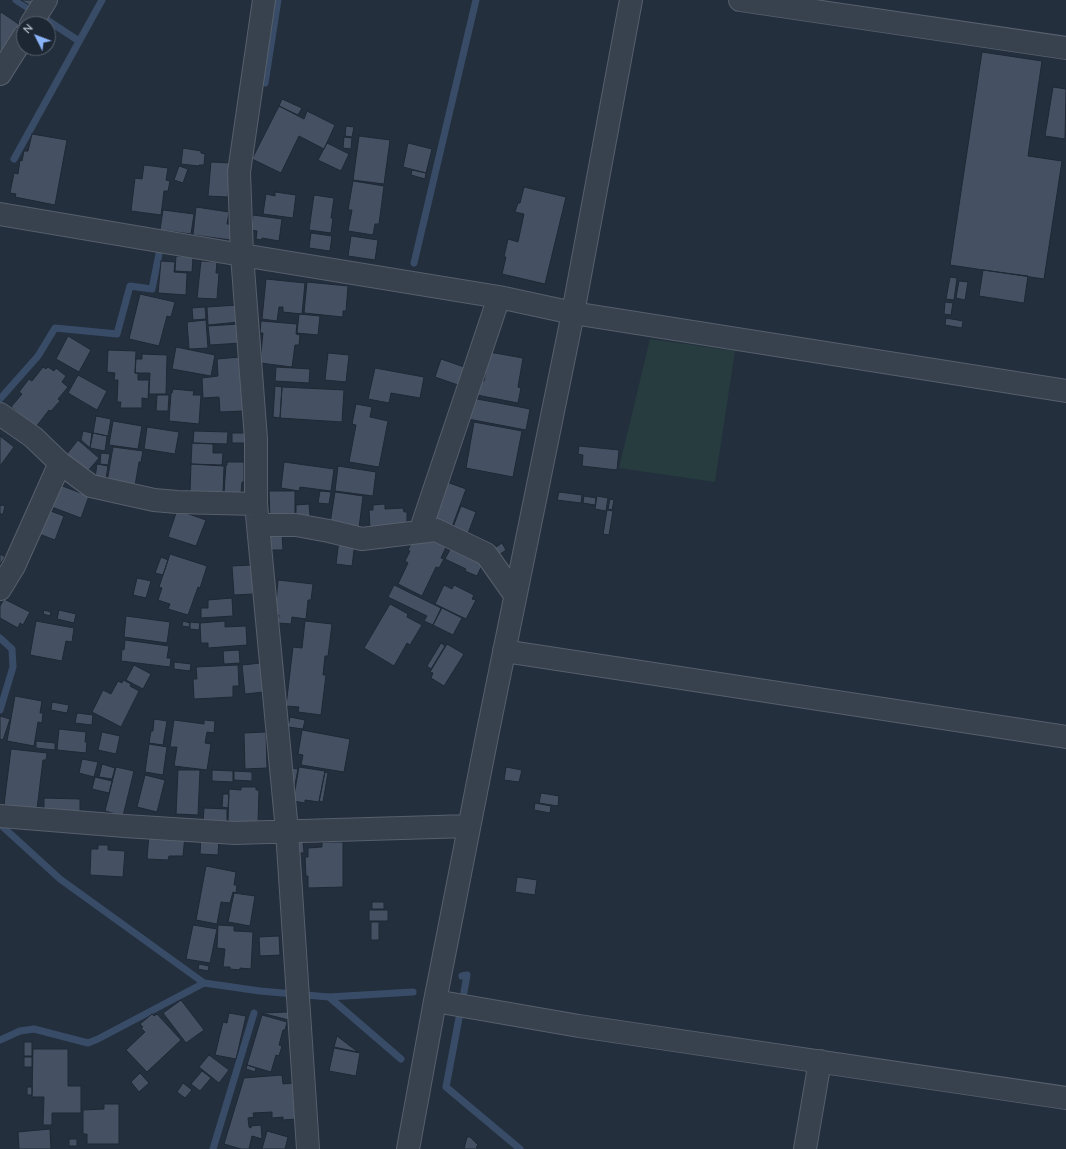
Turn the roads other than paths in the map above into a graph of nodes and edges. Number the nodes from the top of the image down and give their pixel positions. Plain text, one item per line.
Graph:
1 (46, 0) edge
2 (264, 0) edge
3 (632, 0) edge
4 (740, 0) edge
5 (36, 16) edge
6 (1066, 48) edge
7 (16, 49) edge
8 (0, 74) edge
9 (0, 214) edge
10 (242, 255) junction
11 (499, 297) junction
12 (573, 313) junction
13 (1066, 391) edge
14 (0, 414) edge
15 (60, 463) junction
16 (257, 514) junction
17 (420, 532) junction
18 (0, 589) edge
19 (515, 595) junction
20 (504, 650) junction
21 (1066, 737) edge
22 (2, 816) edge
23 (469, 826) junction
24 (287, 832) junction
25 (435, 1001) junction
26 (820, 1061) junction
27 (1066, 1098) edge
28 (308, 1149) edge
29 (408, 1149) edge
30 (805, 1149) edge

1 - 5 street
2 - 10 street
3 - 12 street
4 - 6 street
7 - 8 street
9 - 10 street
10 - 11 street
10 - 16 street
11 - 12 street
11 - 17 street
12 - 13 street
12 - 19 street
14 - 15 street
15 - 16 street
15 - 18 street
16 - 17 street
16 - 24 street
17 - 19 street
19 - 20 street
20 - 21 street
20 - 23 street
22 - 24 street
23 - 24 street
23 - 25 street
24 - 28 street
25 - 26 street
25 - 29 street
26 - 27 street
26 - 30 street

